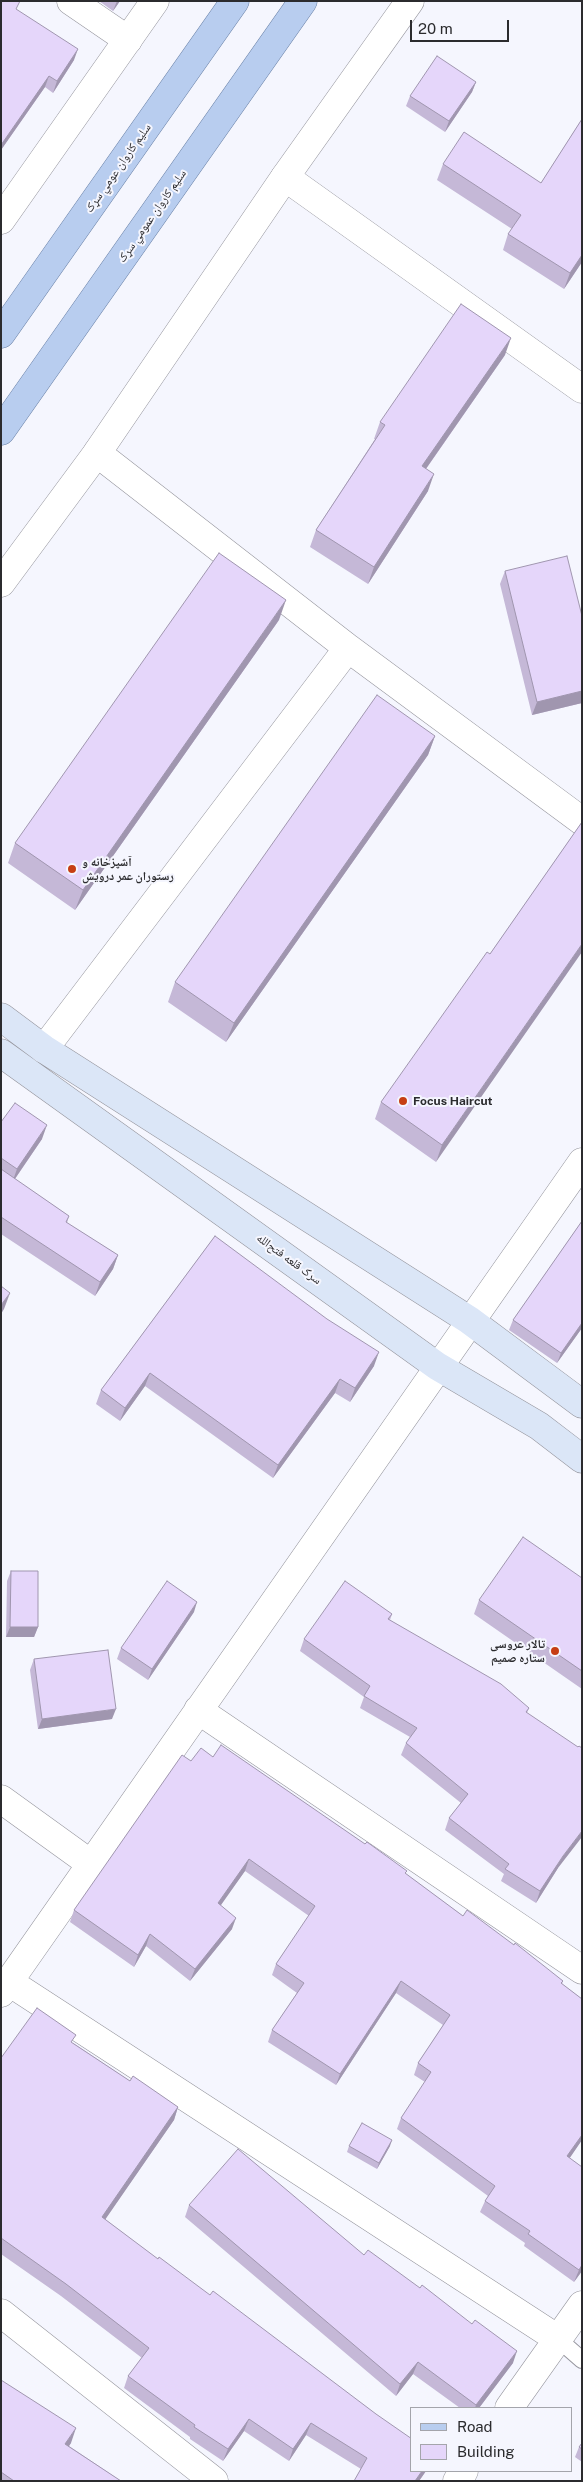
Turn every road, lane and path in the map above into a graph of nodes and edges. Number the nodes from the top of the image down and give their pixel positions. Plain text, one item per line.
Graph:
1 (71, 1) edge
2 (155, 1) edge
3 (235, 1) edge
4 (303, 1) edge
5 (410, 1) edge
6 (128, 40) junction
7 (285, 177) junction
8 (1, 220) edge
9 (1, 334) edge
10 (582, 389) edge
11 (1, 431) edge
12 (98, 454) junction
13 (1, 583) edge
14 (348, 648) junction
15 (582, 822) edge
16 (1, 1017) edge
17 (44, 1049) junction
18 (1, 1053) edge
19 (582, 1162) edge
20 (469, 1320) junction
21 (437, 1366) junction
22 (582, 1404) edge
23 (582, 1459) edge
24 (198, 1710) junction
25 (1, 1799) edge
26 (91, 1864) junction
27 (582, 1970) edge
28 (5, 1987) edge
29 (582, 2305) edge
30 (1, 2314) edge
31 (558, 2339) junction
32 (582, 2360) edge
33 (509, 2407) edge
34 (214, 2481) edge

1 - 6 street
2 - 6 street
3 - 9 main road, سلیم کاروان عومي سړک
4 - 11 main road, سلیم کاروان عمومي سړک
5 - 7 street
6 - 8 street
7 - 10 street
7 - 12 street
12 - 13 street
12 - 14 street
14 - 15 street
14 - 17 street
16 - 17 main road
17 - 20 main road
18 - 21 main road, سرک قلعه فتح‌الله
19 - 20 street
20 - 21 street
20 - 22 main road
21 - 23 main road, سرک قلعه فتح‌الله
21 - 24 street
24 - 26 street
24 - 27 street
25 - 26 street
26 - 28 street
28 - 31 street
29 - 31 street
30 - 34 street
31 - 32 lane
31 - 33 street

